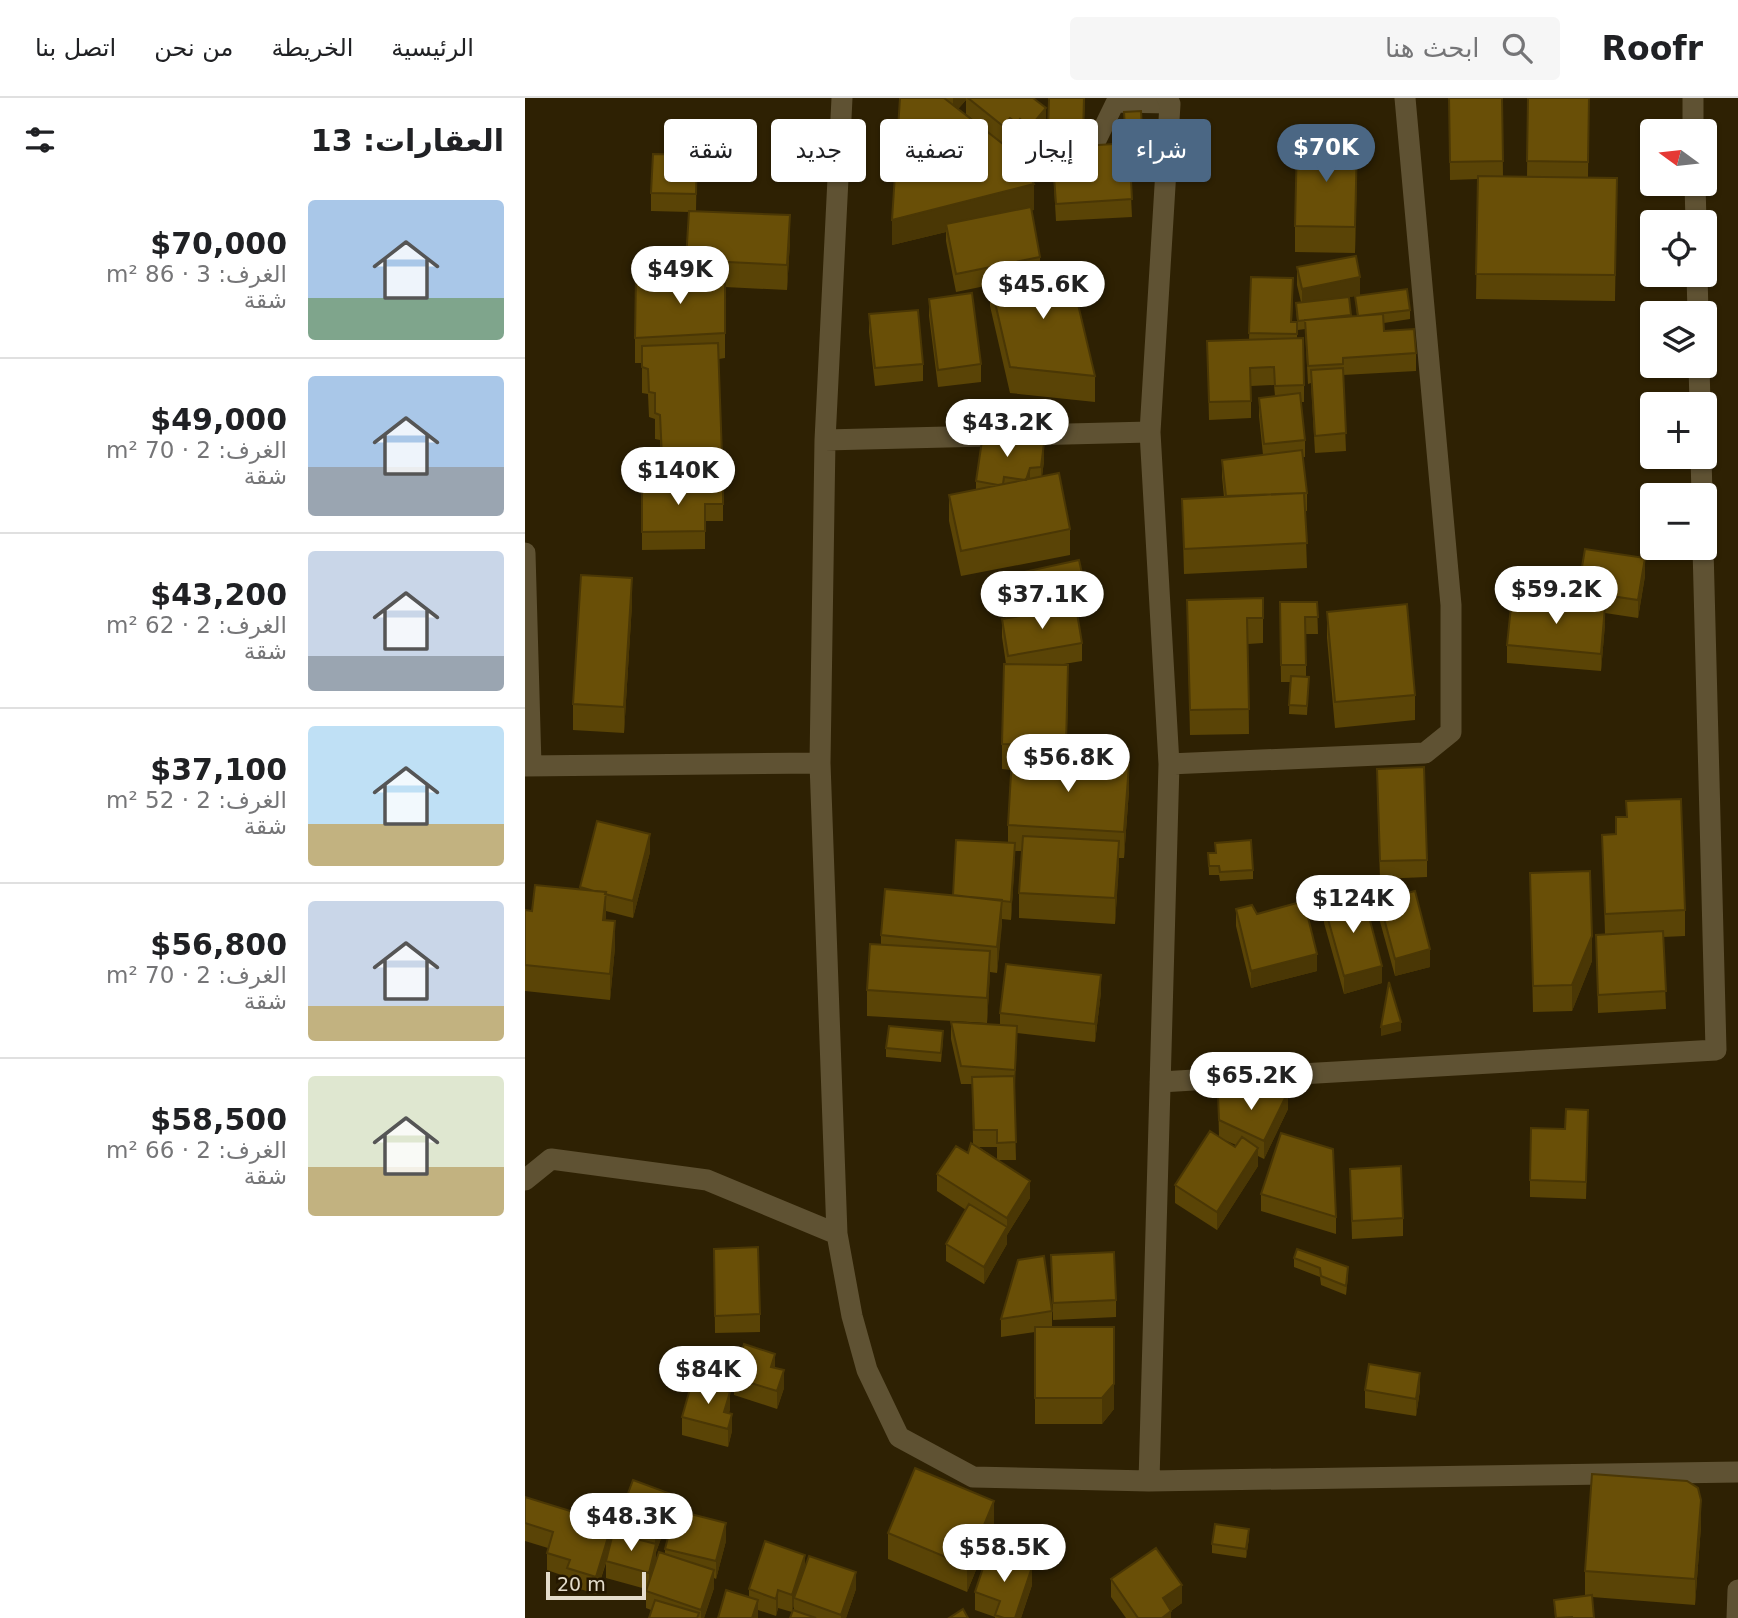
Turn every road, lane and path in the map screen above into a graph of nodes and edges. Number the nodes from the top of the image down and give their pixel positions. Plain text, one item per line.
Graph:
1 (842, 98) edge
2 (1405, 98) edge
3 (1693, 98) edge
4 (1168, 101) edge
5 (1693, 119) edge
6 (1098, 138) edge
7 (1150, 432) junction
8 (825, 440) junction
9 (525, 553) edge
10 (1703, 560) edge
11 (820, 763) junction
12 (1169, 764) junction
13 (528, 766) edge
14 (1160, 1082) junction
15 (525, 1180) edge
16 (837, 1234) junction
17 (1738, 1472) edge
18 (1149, 1481) junction
19 (1738, 1590) edge
20 (1737, 1618) edge

1 - 8 street
2 - 12 street
3 - 5 street
4 - 6 lane
4 - 7 street
7 - 8 street
7 - 12 street
8 - 11 street
9 - 13 street
10 - 14 street
11 - 13 street
11 - 16 street
12 - 14 street
14 - 18 street
15 - 16 street
16 - 18 street
17 - 18 street
19 - 20 street

